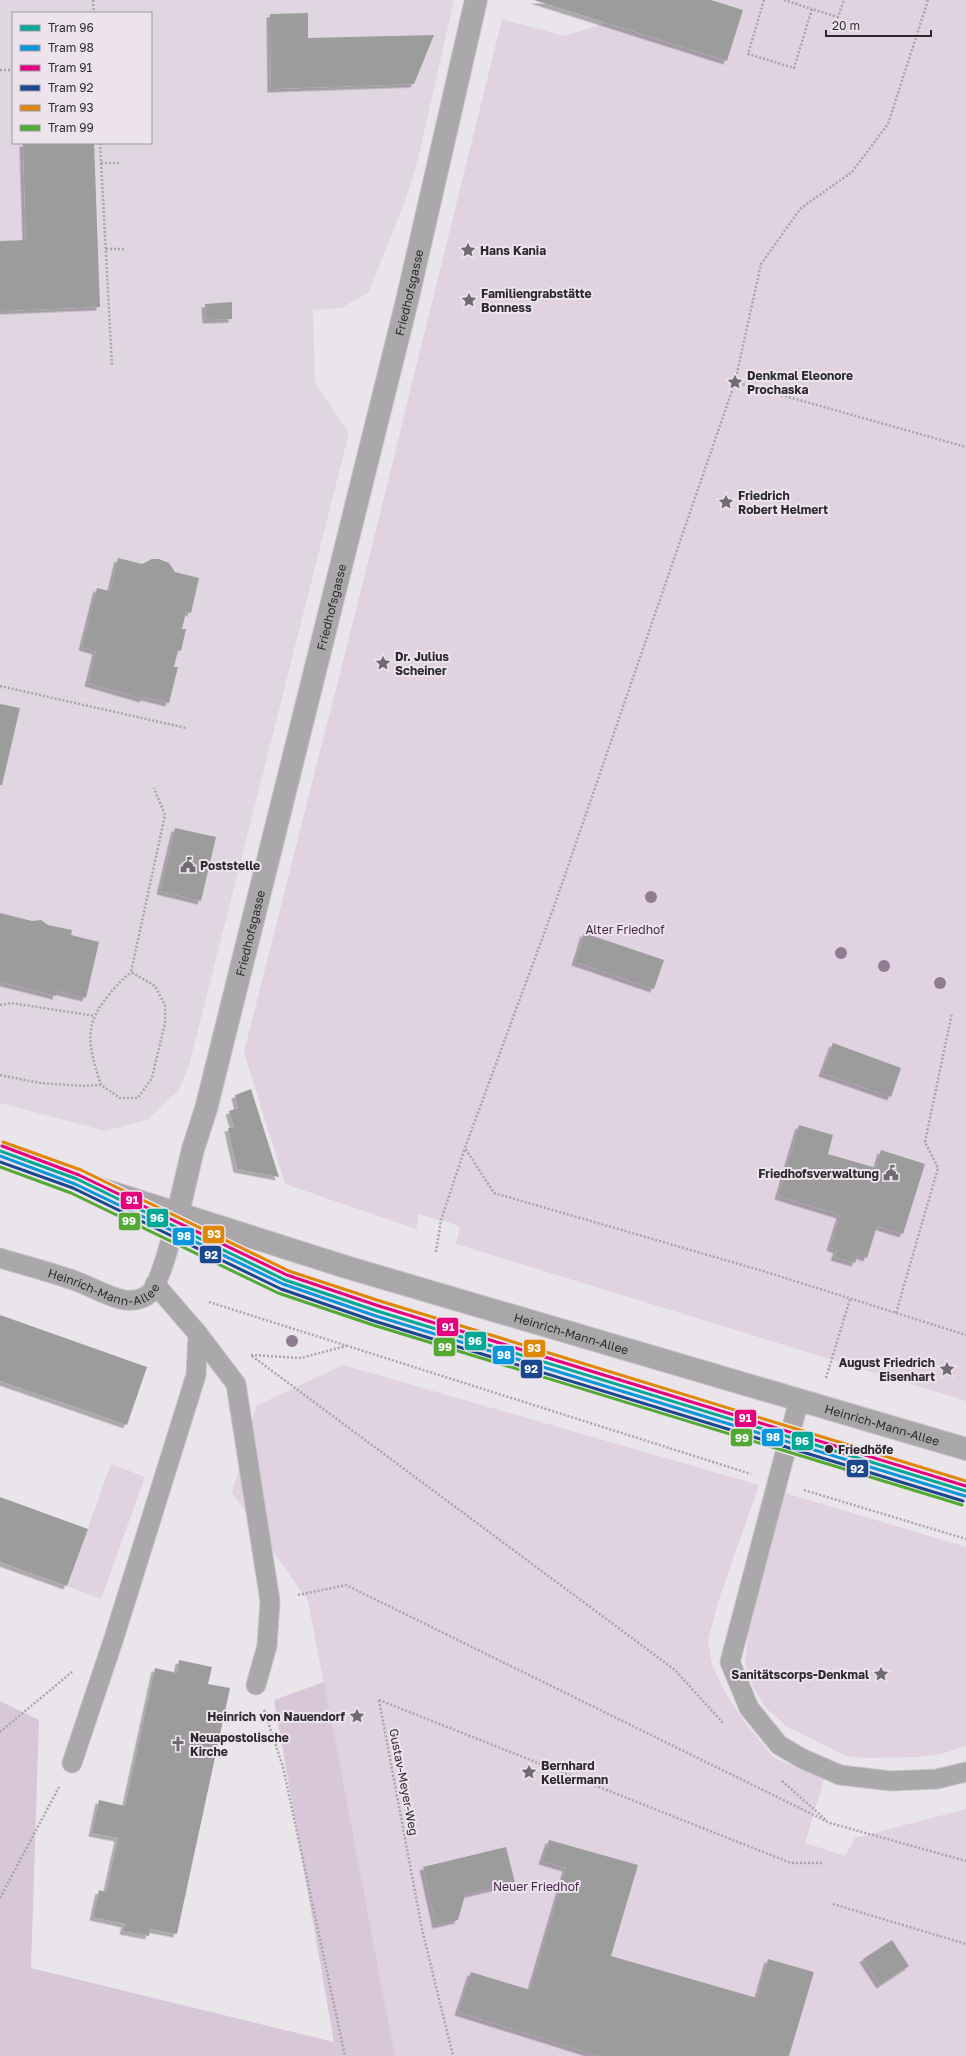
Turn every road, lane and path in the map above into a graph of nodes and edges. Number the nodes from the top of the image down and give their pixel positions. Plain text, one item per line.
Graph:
1 (93, 0) edge
2 (476, 0) edge
3 (764, 0) edge
4 (784, 0) edge
5 (844, 0) edge
6 (928, 0) edge
7 (812, 9) junction
8 (94, 12) edge
9 (0, 70) edge
10 (12, 70) edge
11 (100, 144) edge
12 (101, 163) junction
13 (120, 163) dead end
14 (106, 249) junction
15 (124, 249) dead end
16 (112, 366) dead end
17 (735, 382) junction
18 (966, 447) edge
19 (0, 686) edge
20 (186, 728) dead end
21 (154, 788) dead end
22 (131, 972) junction
23 (0, 1005) edge
24 (952, 1013) dead end
25 (95, 1016) junction
26 (0, 1075) edge
27 (100, 1085) junction
28 (466, 1148) junction
29 (0, 1157) edge
30 (178, 1213) junction
31 (436, 1252) dead end
32 (0, 1258) edge
33 (155, 1284) junction
34 (850, 1298) junction
35 (213, 1303) dead end
36 (896, 1313) junction
37 (198, 1334) junction
38 (966, 1335) edge
39 (250, 1355) dead end
40 (832, 1360) dead end
41 (799, 1400) junction
42 (966, 1449) edge
43 (777, 1483) junction
44 (966, 1539) edge
45 (270, 1601) junction
46 (78, 1667) dead end
47 (256, 1685) joint
48 (728, 1728) dead end
49 (0, 1732) edge
50 (72, 1763) joint
51 (966, 1772) edge
52 (777, 1778) dead end
53 (830, 1823) junction
54 (966, 1861) edge
55 (822, 1863) dead end
56 (0, 1898) edge
57 (833, 1904) dead end
58 (966, 1944) edge
59 (345, 2056) edge
60 (453, 2056) edge

1 - 8 path
2 - 30 street, Friedhofsgasse
3 - 7 path
4 - 7 path
5 - 7 path
6 - 17 path
9 - 10 path
11 - 12 path
12 - 13 path
12 - 14 path
14 - 15 path
14 - 16 path
17 - 18 path
17 - 28 path
19 - 20 path
21 - 22 path
22 - 25 path
22 - 27 path
23 - 25 path
24 - 36 path
25 - 27 path
26 - 27 path
28 - 31 path
28 - 34 path
29 - 30 main road, Heinrich-Mann-Allee
30 - 33 lane, Heinrich-Mann-Allee
30 - 41 main road, Heinrich-Mann-Allee
32 - 33 lane, Heinrich-Mann-Allee
33 - 37 lane
34 - 36 path
34 - 40 path
35 - 43 path
36 - 38 path
37 - 45 lane
37 - 50 lane
39 - 48 path
41 - 42 main road, Heinrich-Mann-Allee
41 - 43 lane
43 - 44 path
43 - 51 lane
45 - 47 lane
45 - 53 path
46 - 49 path
47 - 59 path
50 - 56 path
52 - 53 path
53 - 54 path
55 - 60 path, Gustav-Meyer-Weg
57 - 58 path

